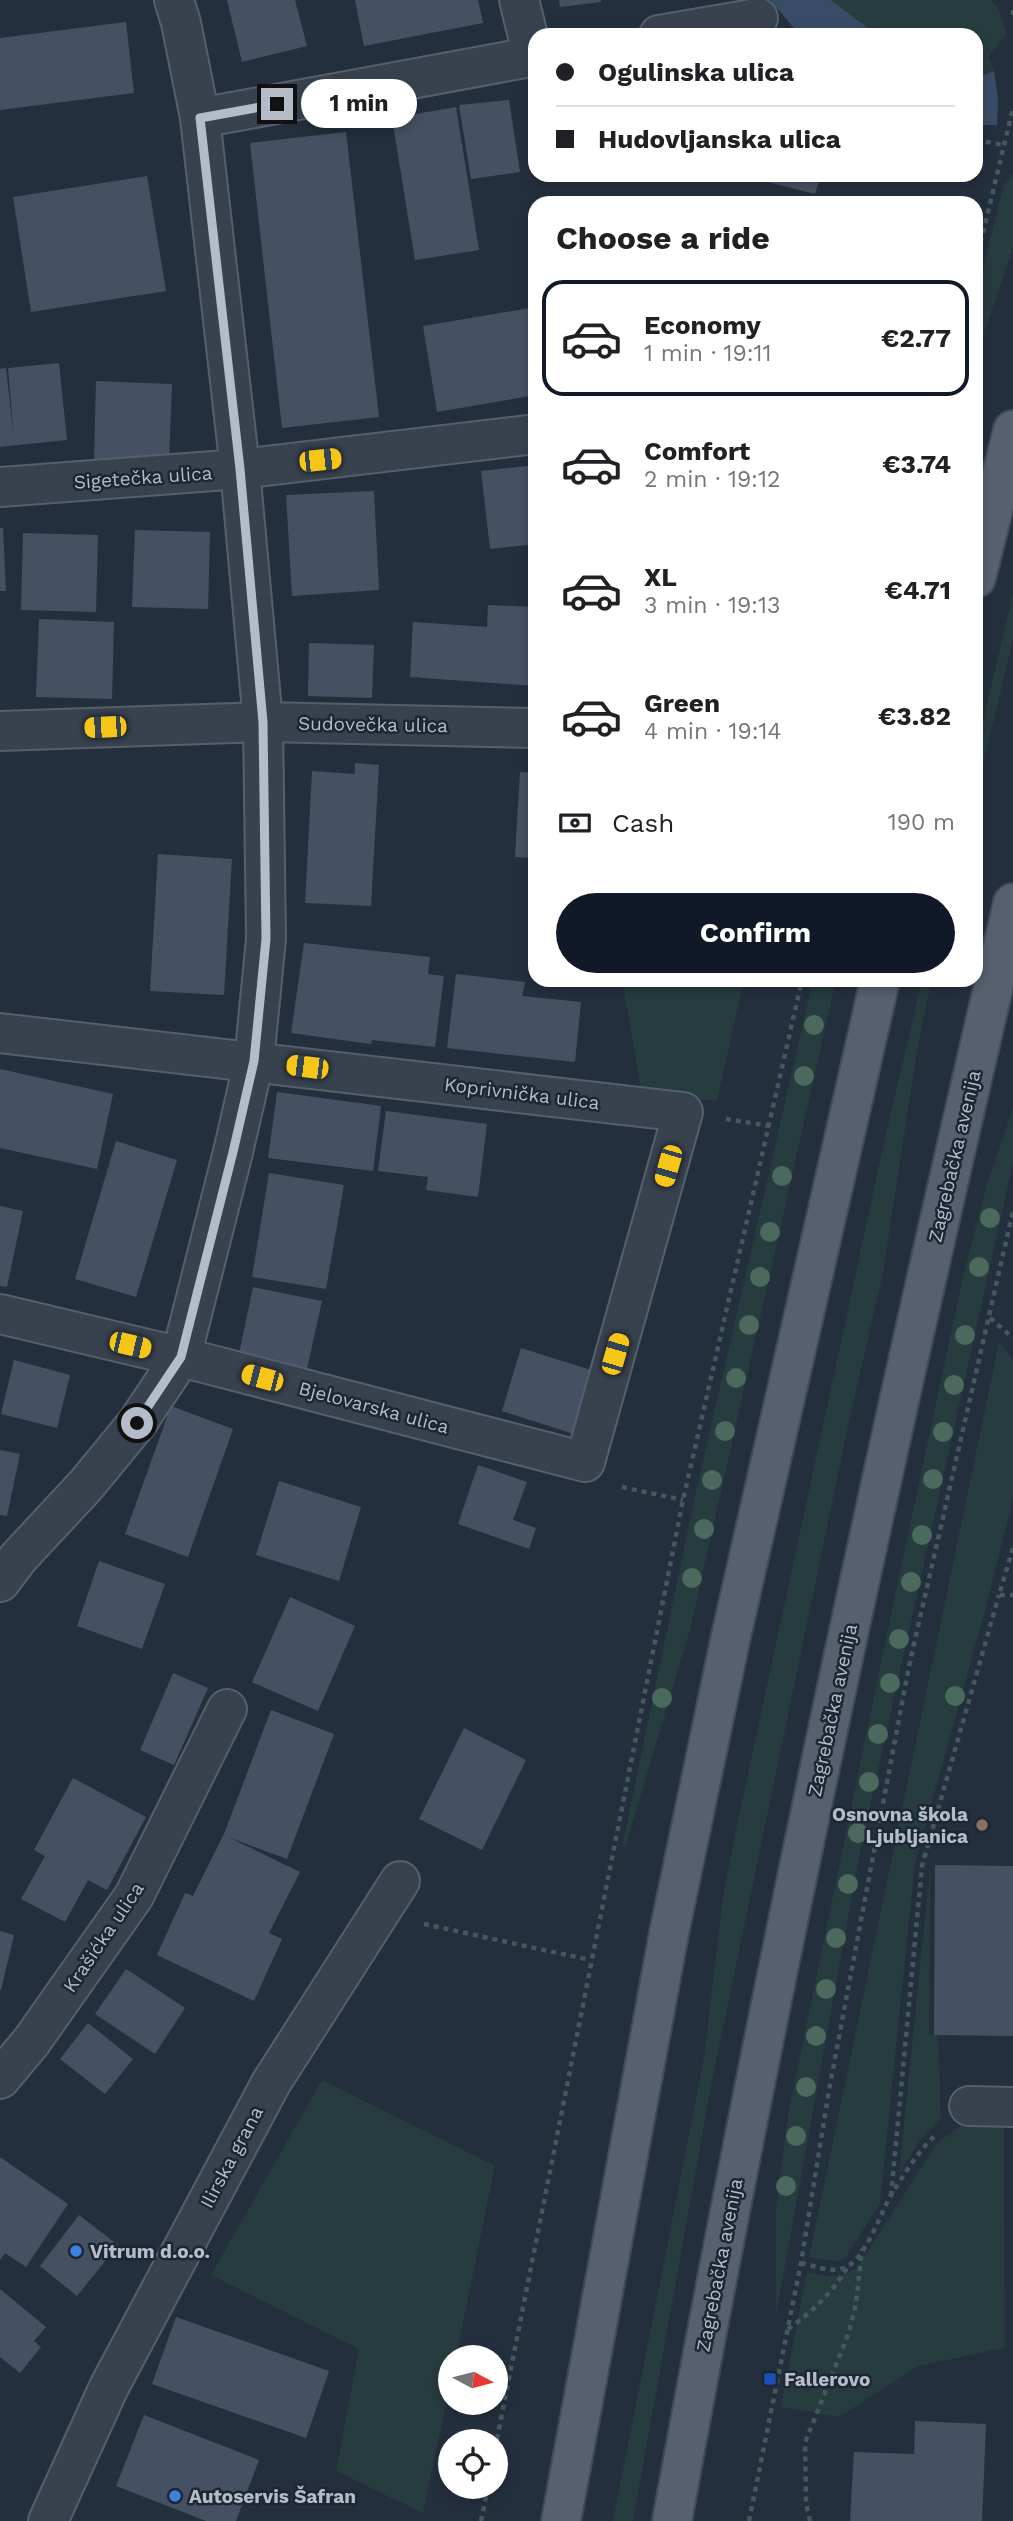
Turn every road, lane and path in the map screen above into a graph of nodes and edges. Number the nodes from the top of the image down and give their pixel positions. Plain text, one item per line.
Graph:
1 (174, 0) edge
2 (519, 0) edge
3 (1013, 10) edge
4 (758, 18) dead end
5 (1013, 19) edge
6 (700, 28) edge
7 (528, 34) edge
8 (528, 57) edge
9 (1013, 108) edge
10 (200, 118) junction
11 (1010, 133) edge
12 (983, 141) edge
13 (1004, 145) junction
14 (983, 232) edge
15 (1013, 430) edge
16 (528, 435) edge
17 (240, 469) junction
18 (0, 488) edge
19 (983, 550) edge
20 (263, 722) junction
21 (528, 728) edge
22 (0, 731) edge
23 (1013, 903) edge
24 (800, 987) edge
25 (878, 987) edge
26 (0, 1032) edge
27 (254, 1061) junction
28 (1013, 1211) edge
29 (0, 1314) edge
30 (990, 1317) junction
31 (1013, 1338) edge
32 (181, 1357) junction
33 (585, 1462) junction
34 (683, 1500) junction
35 (1013, 1548) edge
36 (6, 1563) edge
37 (999, 1594) junction
38 (1013, 1595) edge
39 (227, 1709) dead end
40 (400, 1881) dead end
41 (379, 1915) junction
42 (590, 1960) junction
43 (0, 2079) edge
44 (969, 2106) joint
45 (1013, 2106) edge
46 (891, 2196) junction
47 (862, 2249) junction
48 (801, 2263) junction
49 (847, 2268) junction
50 (786, 2330) junction
51 (499, 2429) edge
52 (486, 2499) edge
53 (48, 2521) edge
54 (481, 2521) edge
55 (561, 2521) edge
56 (672, 2521) edge
57 (750, 2521) edge
58 (810, 2521) edge

1 - 10 street
2 - 7 street
3 - 5 path
4 - 6 street
8 - 10 street
9 - 11 path
10 - 17 street
11 - 13 path
12 - 13 path
13 - 14 path
15 - 19 main road
16 - 17 street, Sigetečka ulica
17 - 18 street, Sigetečka ulica
17 - 20 street
20 - 21 street, Sudovečka ulica
20 - 22 street, Sudovečka ulica
20 - 27 street
23 - 56 main road, Zagrebačka avenija
24 - 34 path
25 - 55 main road
26 - 27 street, Koprivnička ulica
27 - 32 street
27 - 33 street, Koprivnička ulica
28 - 30 path
29 - 32 street, Bjelovarska ulica
30 - 31 path
30 - 48 path
32 - 33 street, Bjelovarska ulica
32 - 36 street
33 - 34 path
34 - 42 path
35 - 37 path
37 - 38 path
37 - 46 path
39 - 43 street, Krašićka ulica
40 - 41 street, Ilirska grana
41 - 42 path
41 - 53 street, Ilirska grana
42 - 51 path
44 - 45 street
44 - 46 path
46 - 47 path
47 - 49 path
47 - 58 path
48 - 49 path
48 - 50 path
49 - 50 path
50 - 57 path
52 - 54 path

